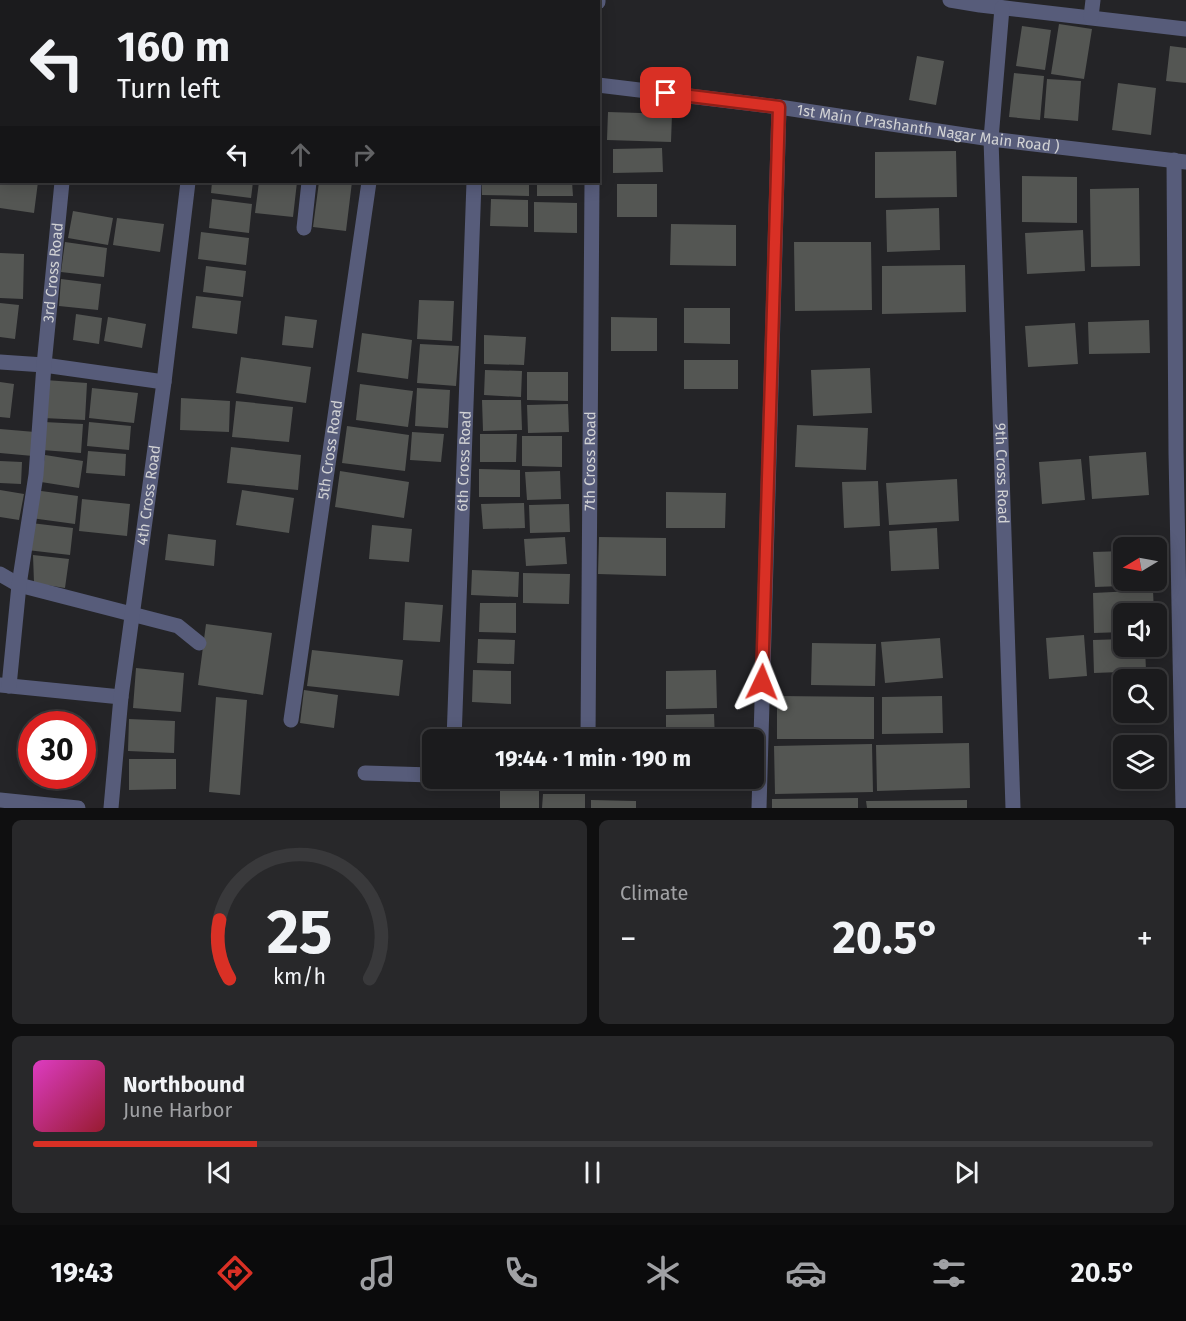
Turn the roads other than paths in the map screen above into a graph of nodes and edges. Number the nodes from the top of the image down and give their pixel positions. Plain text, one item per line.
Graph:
1 (950, 0) edge
2 (1093, 0) edge
3 (981, 3) edge
4 (1002, 8) junction
5 (1092, 17) junction
6 (1186, 29) edge
7 (600, 85) edge
8 (779, 107) junction
9 (991, 139) junction
10 (1180, 161) edge
11 (62, 183) edge
12 (188, 183) edge
13 (309, 183) edge
14 (369, 183) edge
15 (474, 183) edge
16 (592, 183) edge
17 (304, 228) dead end
18 (1180, 310) edge
19 (0, 362) edge
20 (44, 365) junction
21 (164, 382) junction
22 (1181, 453) edge
23 (0, 574) edge
24 (20, 585) junction
25 (132, 614) junction
26 (199, 643) dead end
27 (5, 685) edge
28 (121, 697) junction
29 (291, 720) dead end
30 (454, 729) edge
31 (588, 729) edge
32 (758, 729) edge
33 (365, 773) dead end
34 (422, 775) edge
35 (757, 789) edge
36 (0, 800) edge
37 (78, 808) edge
38 (111, 808) edge
39 (759, 808) edge
40 (1013, 808) edge
41 (1183, 808) edge

1 - 3 street
2 - 5 street
3 - 4 street
4 - 5 street
4 - 9 street, 9th Cross Road
5 - 6 street
7 - 8 street, 1st Main ( Prashanth Nagar Main Road )
8 - 9 street, 1st Main ( Prashanth Nagar Main Road )
8 - 32 street
9 - 10 street, 1st Main ( Prashanth Nagar Main Road )
9 - 40 street, 9th Cross Road
10 - 18 street
11 - 20 street, 3rd Cross Road
12 - 21 street, 4th Cross Road
13 - 17 street
14 - 29 street, 5th Cross Road
15 - 30 street, 6th Cross Road
16 - 31 street, 7th Cross Road
18 - 22 street
19 - 20 street
20 - 21 street
20 - 24 street, 3rd Cross Road
21 - 25 street, 4th Cross Road
22 - 41 street
23 - 24 street
24 - 25 street
24 - 27 street, 3rd Cross Road
25 - 26 street
25 - 28 street, 4th Cross Road
27 - 28 street
28 - 38 street, 4th Cross Road
33 - 34 street
35 - 39 street
36 - 37 street

